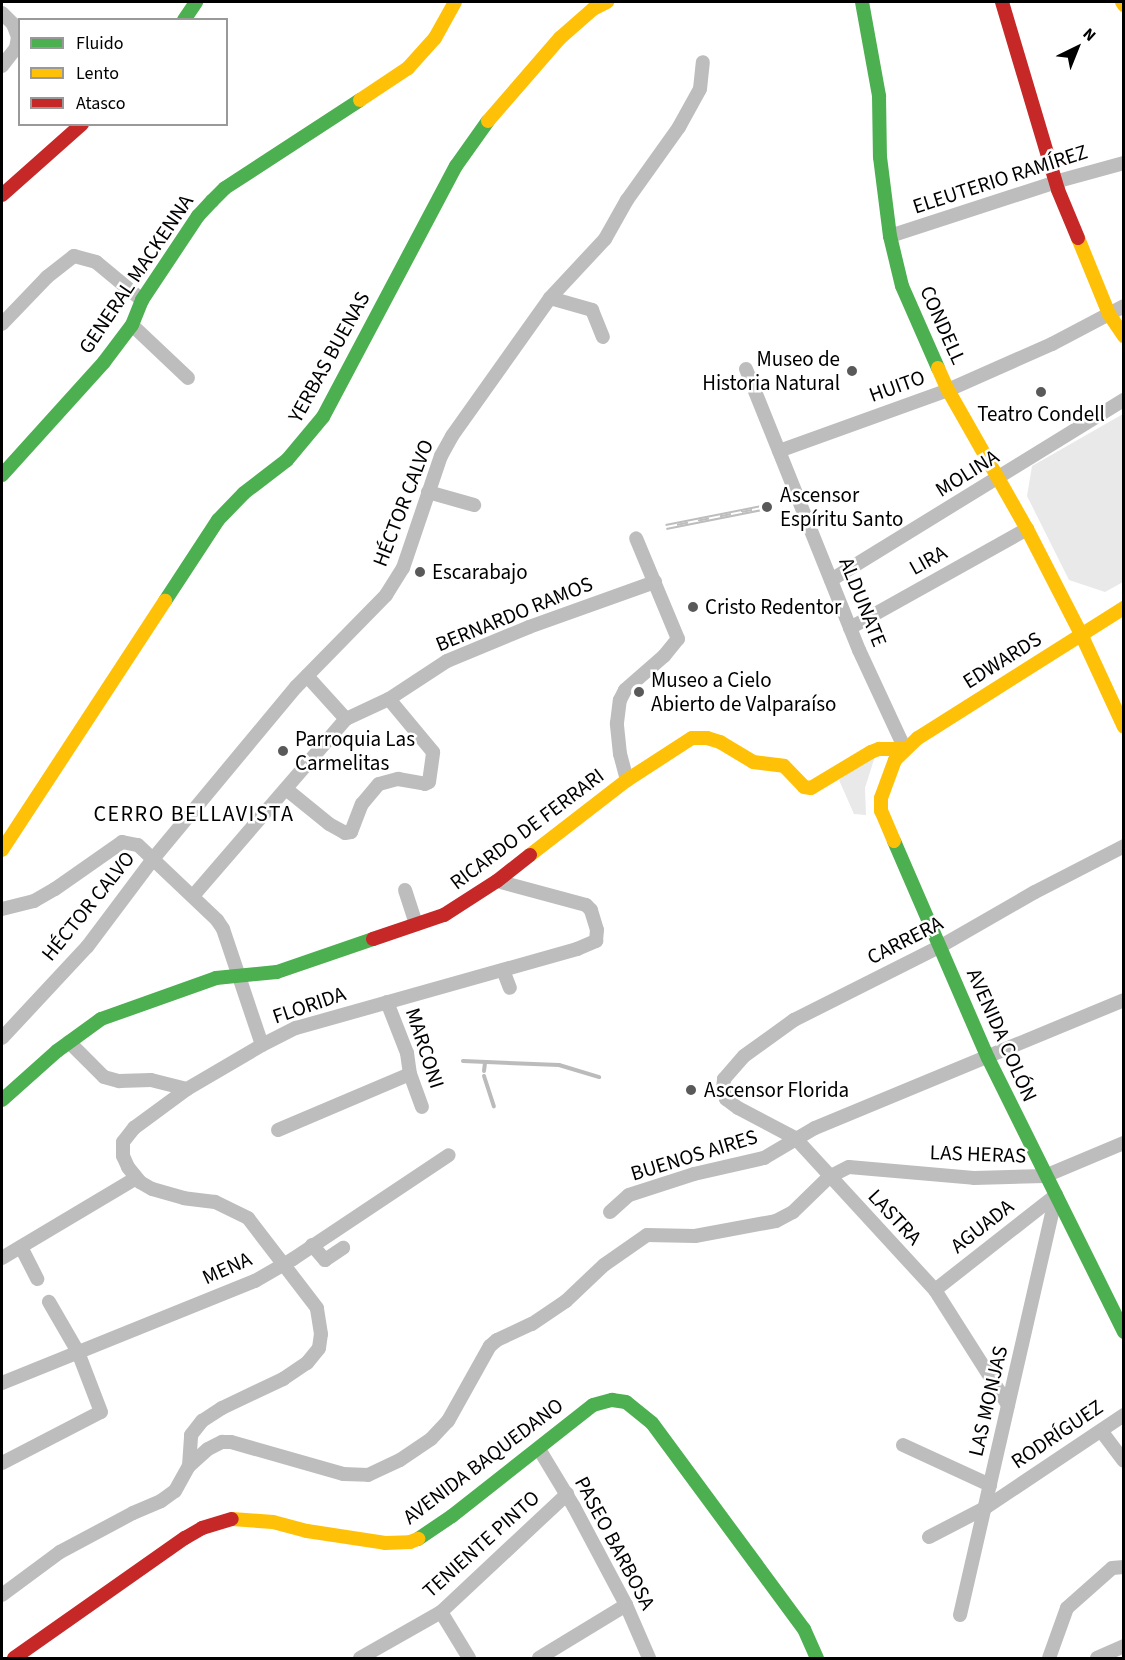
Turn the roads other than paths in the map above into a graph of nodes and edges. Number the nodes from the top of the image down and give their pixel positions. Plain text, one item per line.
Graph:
1 (196, 2) edge
2 (455, 2) edge
3 (607, 2) edge
4 (862, 2) edge
5 (1002, 2) edge
6 (2, 14) edge
7 (185, 18) edge
8 (703, 62) dead end
9 (2, 66) edge
10 (80, 126) edge
11 (1124, 163) edge
12 (1055, 183) junction
13 (2, 195) edge
14 (890, 236) junction
15 (550, 298) junction
16 (142, 300) junction
17 (1124, 306) edge
18 (1109, 314) junction
19 (2, 324) edge
20 (132, 325) junction
21 (1124, 336) edge
22 (603, 337) dead end
23 (746, 369) dead end
24 (188, 378) dead end
25 (948, 390) junction
26 (1124, 400) edge
27 (779, 451) junction
28 (2, 475) edge
29 (998, 478) junction
30 (428, 492) junction
31 (474, 505) dead end
32 (1026, 529) junction
33 (636, 538) dead end
34 (831, 580) junction
35 (655, 582) junction
36 (1124, 608) edge
37 (850, 628) junction
38 (1081, 634) junction
39 (307, 676) junction
40 (389, 699) junction
41 (346, 719) junction
42 (1124, 727) edge
43 (905, 749) junction
44 (627, 780) junction
45 (286, 789) junction
46 (1124, 846) edge
47 (2, 850) edge
48 (153, 859) junction
49 (497, 881) junction
50 (405, 890) dead end
51 (193, 896) junction
52 (2, 909) edge
53 (416, 924) junction
54 (941, 946) junction
55 (503, 970) junction
56 (237, 975) junction
57 (510, 988) dead end
58 (1124, 1000) edge
59 (387, 1002) junction
60 (2, 1038) edge
61 (69, 1042) junction
62 (262, 1044) junction
63 (988, 1058) junction
64 (410, 1074) junction
65 (187, 1089) junction
66 (723, 1089) joint
67 (2, 1100) edge
68 (422, 1107) dead end
69 (278, 1130) dead end
70 (795, 1138) junction
71 (1124, 1143) edge
72 (449, 1155) dead end
73 (1045, 1176) junction
74 (829, 1177) junction
75 (136, 1178) junction
76 (1056, 1195) junction
77 (610, 1212) dead end
78 (312, 1245) junction
79 (21, 1247) junction
80 (343, 1248) dead end
81 (2, 1258) edge
82 (283, 1265) junction
83 (37, 1279) dead end
84 (935, 1290) junction
85 (49, 1302) dead end
86 (1124, 1332) edge
87 (78, 1352) junction
88 (2, 1383) edge
89 (1008, 1405) junction
90 (1124, 1415) edge
91 (1102, 1432) junction
92 (903, 1445) dead end
93 (539, 1449) junction
94 (1124, 1461) edge
95 (2, 1463) edge
96 (189, 1466) junction
97 (990, 1485) junction
98 (567, 1494) junction
99 (985, 1508) junction
100 (929, 1537) dead end
101 (1124, 1567) edge
102 (2, 1595) edge
103 (626, 1605) junction
104 (441, 1612) junction
105 (960, 1615) dead end
106 (1124, 1646) edge
107 (14, 1659) edge
108 (360, 1659) edge
109 (469, 1659) edge
110 (539, 1659) edge
111 (649, 1659) edge
112 (817, 1659) edge
113 (1048, 1659) edge
114 (1097, 1659) edge

1 - 7 street
2 - 16 street, GENERAL MACKENNA
3 - 47 street, YERBAS BUENAS
4 - 14 street, CONDELL
5 - 12 street
6 - 9 street
8 - 15 street, HÉCTOR CALVO
10 - 13 street
11 - 12 street, ELEUTERIO RAMÍREZ
12 - 14 street, ELEUTERIO RAMÍREZ
12 - 18 street
14 - 25 street, CONDELL
15 - 22 street
15 - 30 street, HÉCTOR CALVO
16 - 19 street
16 - 20 street, GENERAL MACKENNA
17 - 18 street, HUITO
18 - 21 street
18 - 25 street, HUITO
20 - 24 street
20 - 28 street, GENERAL MACKENNA
23 - 27 street, ALDUNATE
25 - 27 street, HUITO
25 - 29 street, CONDELL
26 - 29 street, MOLINA
27 - 34 street, ALDUNATE
29 - 32 street, CONDELL
29 - 34 street, MOLINA
30 - 31 street
30 - 39 street, HÉCTOR CALVO
32 - 37 street, LIRA
32 - 38 street, CONDELL
33 - 35 street
34 - 37 street, ALDUNATE
35 - 40 street, BERNARDO RAMOS
35 - 44 street
36 - 38 street, EDWARDS
37 - 43 street, ALDUNATE
38 - 42 street, CONDELL
38 - 43 street, EDWARDS
39 - 41 street
39 - 48 street, HÉCTOR CALVO
40 - 41 street, BERNARDO RAMOS
40 - 45 street
41 - 45 street, BERNARDO RAMOS
43 - 44 street, RICARDO DE FERRARI
43 - 54 street, AVENIDA COLÓN
44 - 49 street, RICARDO DE FERRARI
45 - 51 street, BERNARDO RAMOS
46 - 54 street, CARRERA
48 - 51 street
48 - 52 street
48 - 60 street, HÉCTOR CALVO
49 - 53 street, RICARDO DE FERRARI
49 - 55 street, FLORIDA
50 - 53 street
51 - 56 street
53 - 56 street, RICARDO DE FERRARI
54 - 63 street, AVENIDA COLÓN
54 - 66 street, CARRERA
55 - 57 street
55 - 59 street, FLORIDA
56 - 61 street, RICARDO DE FERRARI
56 - 62 street
58 - 63 street, BUENOS AIRES
59 - 62 street, FLORIDA
59 - 64 street, MARCONI
61 - 65 street
61 - 67 street, RICARDO DE FERRARI
62 - 65 street, FLORIDA
63 - 70 street, BUENOS AIRES
63 - 73 street, AVENIDA COLÓN
64 - 68 street, MARCONI
64 - 69 street
65 - 75 street, FLORIDA
66 - 70 street, LASTRA
70 - 74 street, LASTRA
70 - 77 street, BUENOS AIRES
71 - 73 street, LAS HERAS
72 - 78 street, MENA
73 - 74 street, LAS HERAS
73 - 76 street, AVENIDA COLÓN
74 - 84 street, LASTRA
74 - 96 street
75 - 79 street
75 - 82 street
76 - 84 street, AGUADA
76 - 86 street, AVENIDA COLÓN
76 - 89 street, LAS MONJAS
78 - 80 street
78 - 82 street, MENA
79 - 81 street
79 - 83 street
82 - 87 street, MENA
82 - 96 street
84 - 89 street, LASTRA
85 - 87 street
87 - 88 street, MENA
87 - 95 street
89 - 97 street, LAS MONJAS
90 - 91 street, RODRÍGUEZ
91 - 94 street
91 - 99 street, RODRÍGUEZ
92 - 97 street
93 - 98 street, PASEO BARBOSA
93 - 107 street, AVENIDA BAQUEDANO
93 - 112 street, AVENIDA BAQUEDANO
96 - 102 street
97 - 99 street, LAS MONJAS
98 - 103 street, PASEO BARBOSA
98 - 104 street, TENIENTE PINTO
99 - 100 street, RODRÍGUEZ
99 - 105 street, LAS MONJAS
101 - 113 street
103 - 110 street
103 - 111 street, PASEO BARBOSA
104 - 108 street, TENIENTE PINTO
104 - 109 street
106 - 114 street

